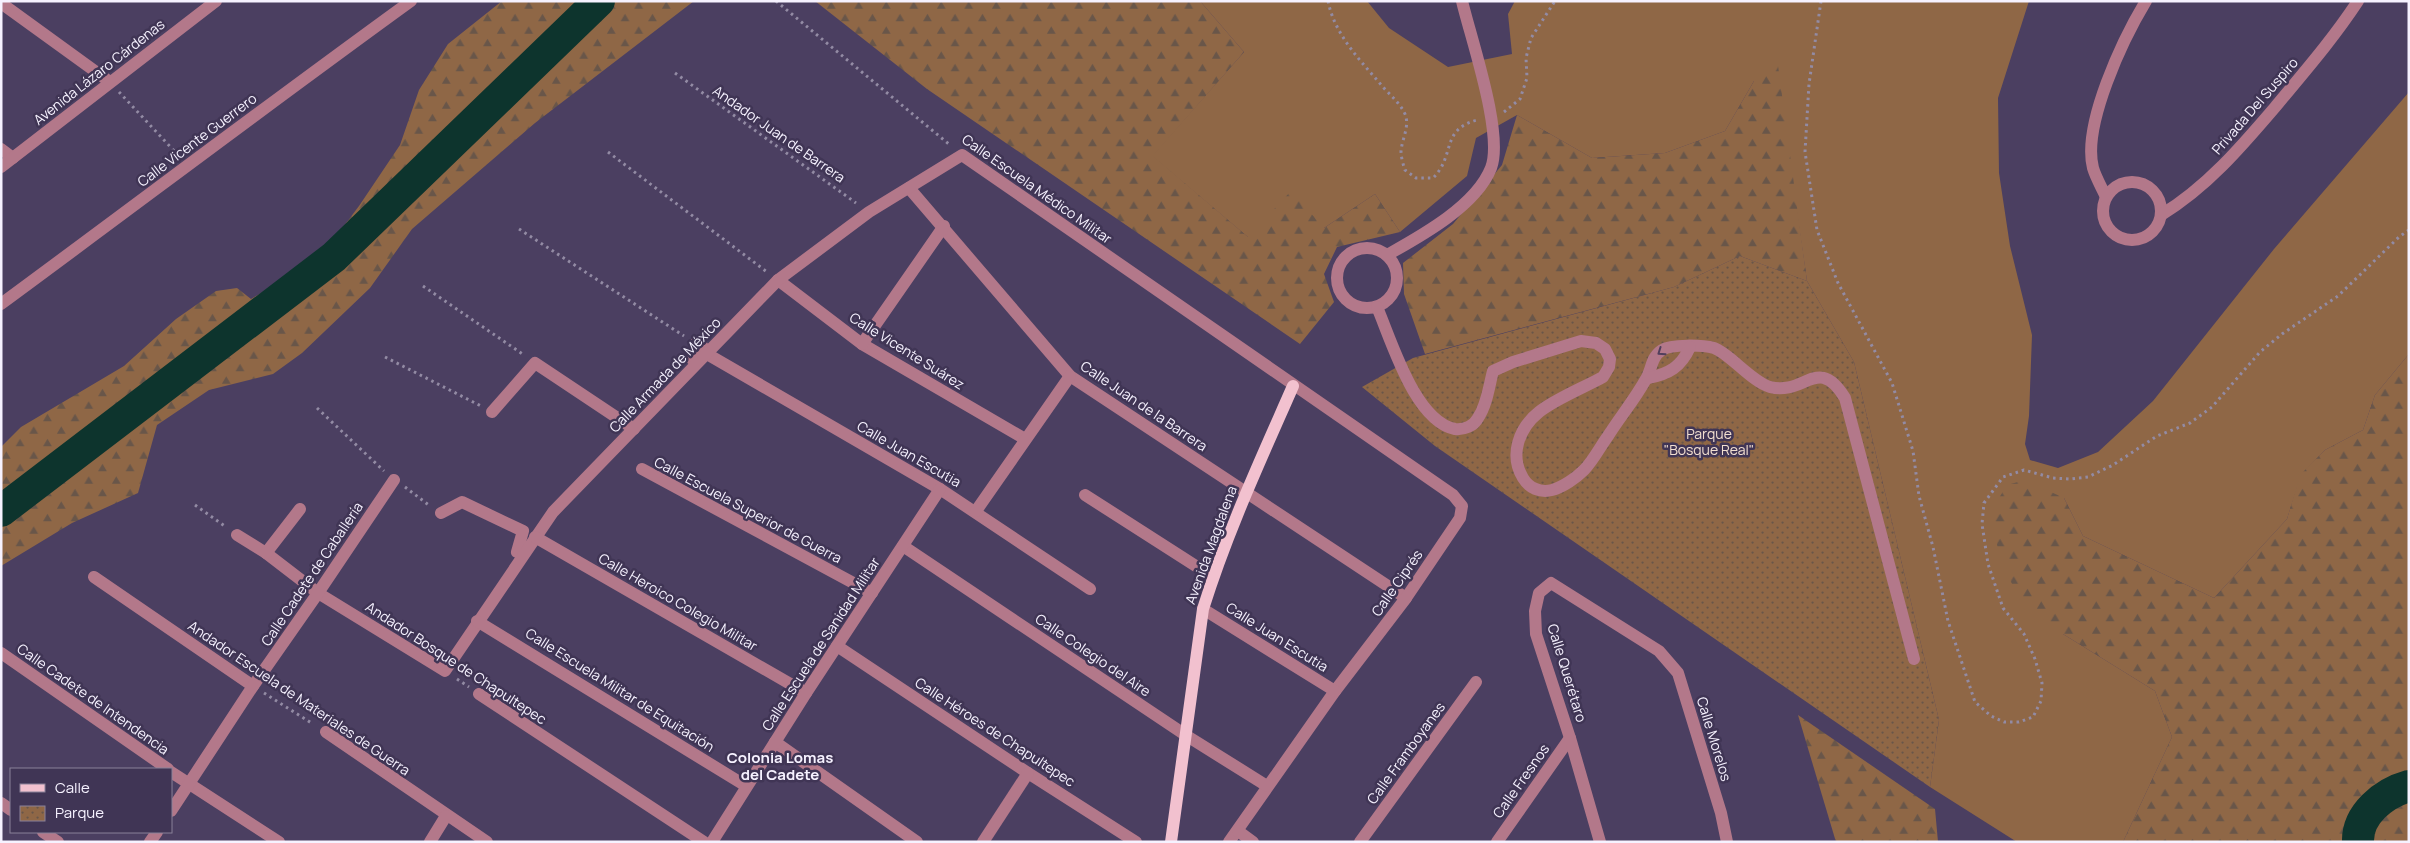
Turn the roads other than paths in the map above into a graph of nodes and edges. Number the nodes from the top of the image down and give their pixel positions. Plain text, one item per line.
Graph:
1 (411, 1) edge
2 (1462, 1) edge
3 (2146, 1) edge
4 (2358, 1) edge
5 (1, 3) edge
6 (208, 3) edge
7 (110, 82) junction
8 (1, 148) edge
9 (962, 155) joint
10 (13, 158) junction
11 (1, 167) edge
12 (909, 188) junction
13 (2106, 197) junction
14 (2160, 215) junction
15 (944, 226) junction
16 (1387, 255) junction
17 (778, 280) junction
18 (1, 304) edge
19 (1377, 307) junction
20 (696, 343) dead end
21 (862, 344) junction
22 (1690, 347) junction
23 (707, 354) junction
24 (1070, 376) junction
25 (683, 378) junction
26 (1648, 378) junction
27 (1293, 386) junction
28 (492, 412) road end
29 (634, 429) junction
30 (1025, 439) junction
31 (642, 469) dead end
32 (394, 480) road end
33 (940, 488) junction
34 (1246, 493) junction
35 (1085, 495) dead end
36 (300, 509) dead end
37 (976, 511) junction
38 (441, 513) road end
39 (237, 535) road end
40 (535, 537) junction
41 (903, 546) junction
42 (266, 553) junction
43 (523, 555) junction
44 (94, 577) dead end
45 (1212, 577) junction
46 (1090, 589) dead end
47 (318, 593) junction
48 (872, 593) junction
49 (1406, 598) junction
50 (1203, 608) junction
51 (477, 621) junction
52 (837, 646) junction
53 (1659, 651) joint
54 (1, 653) edge
55 (1914, 659) dead end
56 (445, 671) joint
57 (1476, 682) dead end
58 (253, 686) junction
59 (1335, 691) junction
60 (806, 693) junction
61 (480, 694) road end
62 (326, 732) road end
63 (1186, 736) junction
64 (1570, 738) junction
65 (775, 742) junction
66 (167, 768) edge
67 (172, 773) edge
68 (1028, 773) junction
69 (189, 784) junction
70 (746, 786) junction
71 (1267, 786) junction
72 (172, 810) edge
73 (446, 816) junction
74 (1238, 831) junction
75 (44, 833) edge
76 (58, 842) edge
77 (279, 842) edge
78 (430, 842) edge
79 (487, 842) edge
80 (704, 842) edge
81 (712, 842) edge
82 (917, 842) edge
83 (983, 842) edge
84 (1136, 842) edge
85 (1171, 842) edge
86 (1229, 842) edge
87 (1253, 842) edge
88 (1360, 842) edge
89 (1497, 842) edge
90 (1600, 842) edge
91 (1727, 842) edge

1 - 18 street, Calle Vicente Guerrero
2 - 16 street
3 - 13 street
4 - 14 street, Privada Del Suspiro
5 - 7 street
6 - 7 street, Avenida Lázaro Cárdenas
7 - 10 street, Avenida Lázaro Cárdenas
8 - 10 street
9 - 12 street, Calle Armada de México
9 - 27 street, Calle Escuela Médico Militar
10 - 11 street, Avenida Lázaro Cárdenas
12 - 15 street, Calle Juan de la Barrera
12 - 17 street, Calle Armada de México
13 - 14 street
13 - 14 street
15 - 21 street
15 - 24 street, Calle Juan de la Barrera
16 - 19 street
16 - 19 street
17 - 21 street, Calle Vicente Suárez
17 - 23 street, Calle Armada de México
19 - 26 street
20 - 25 street
21 - 30 street, Calle Vicente Suárez
22 - 26 street
22 -> 26 street
22 - 55 street
23 - 25 street, Calle Armada de México
23 - 33 street, Calle Juan Escutia
24 - 30 street
24 - 34 street, Calle Juan de la Barrera
25 - 29 street, Calle Armada de México
27 - 34 main road, Avenida Magdalena
27 - 49 street, Calle Ciprés
28 - 29 street
29 - 40 street, Calle Armada de México
30 - 37 street
31 - 48 street, Calle Escuela Superior de Guerra
32 - 47 street, Calle Cadete de Caballería
33 - 37 street, Calle Juan Escutia
33 - 41 street, Calle Escuela de Sanidad Militar
34 - 45 main road, Avenida Magdalena
34 - 49 street, Calle Juan de la Barrera
35 - 45 street
36 - 42 street
37 - 46 street, Calle Juan Escutia
38 - 43 street
39 - 42 street, Andador Bosque de Chapultepec
40 - 43 street, Calle Armada de México
40 - 60 street, Calle Heroico Colegio Militar
41 - 48 street, Calle Escuela de Sanidad Militar
41 - 63 street, Calle Colegio del Aire
42 - 47 street, Andador Bosque de Chapultepec
43 - 51 street, Calle Armada de México
44 - 58 street, Andador Escuela de Materiales de Guerra
45 - 50 main road, Avenida Magdalena
47 - 56 street, Andador Bosque de Chapultepec
47 - 58 street, Calle Cadete de Caballería
48 - 52 street, Calle Escuela de Sanidad Militar
49 - 59 street, Calle Ciprés
50 - 59 street, Calle Juan Escutia
50 - 63 main road, Avenida Magdalena
51 - 56 street, Calle Armada de México
51 - 70 street, Calle Escuela Militar de Equitación
52 - 60 street, Calle Escuela de Sanidad Militar
52 - 68 street, Calle Héroes de Chapultepec
53 - 64 street, Calle Querétaro
53 - 91 street, Calle Morelos
54 - 66 street, Calle Cadete de Intendencia
57 - 88 street, Calle Framboyanes
58 - 69 street, Calle Cadete de Caballería
59 - 71 street, Calle Ciprés
60 - 65 street, Calle Escuela de Sanidad Militar
61 - 80 street, Andador Bosque de Chapultepec
62 - 73 street, Andador Escuela de Materiales de Guerra
63 - 71 street, Calle Colegio del Aire
63 - 85 main road, Avenida Magdalena
64 - 89 street, Calle Fresnos
64 - 90 street, Calle Querétaro
65 - 70 street, Calle Escuela de Sanidad Militar
65 - 82 street
67 - 69 street, Calle Cadete de Intendencia
68 - 83 street
68 - 84 street, Calle Héroes de Chapultepec
69 - 72 street, Calle Cadete de Caballería
69 - 77 street, Calle Cadete de Intendencia
70 - 81 street, Calle Escuela de Sanidad Militar
71 - 74 street, Calle Ciprés
73 - 78 street
73 - 79 street, Andador Escuela de Materiales de Guerra
74 - 86 street, Calle Ciprés
74 - 87 street
75 - 76 street

